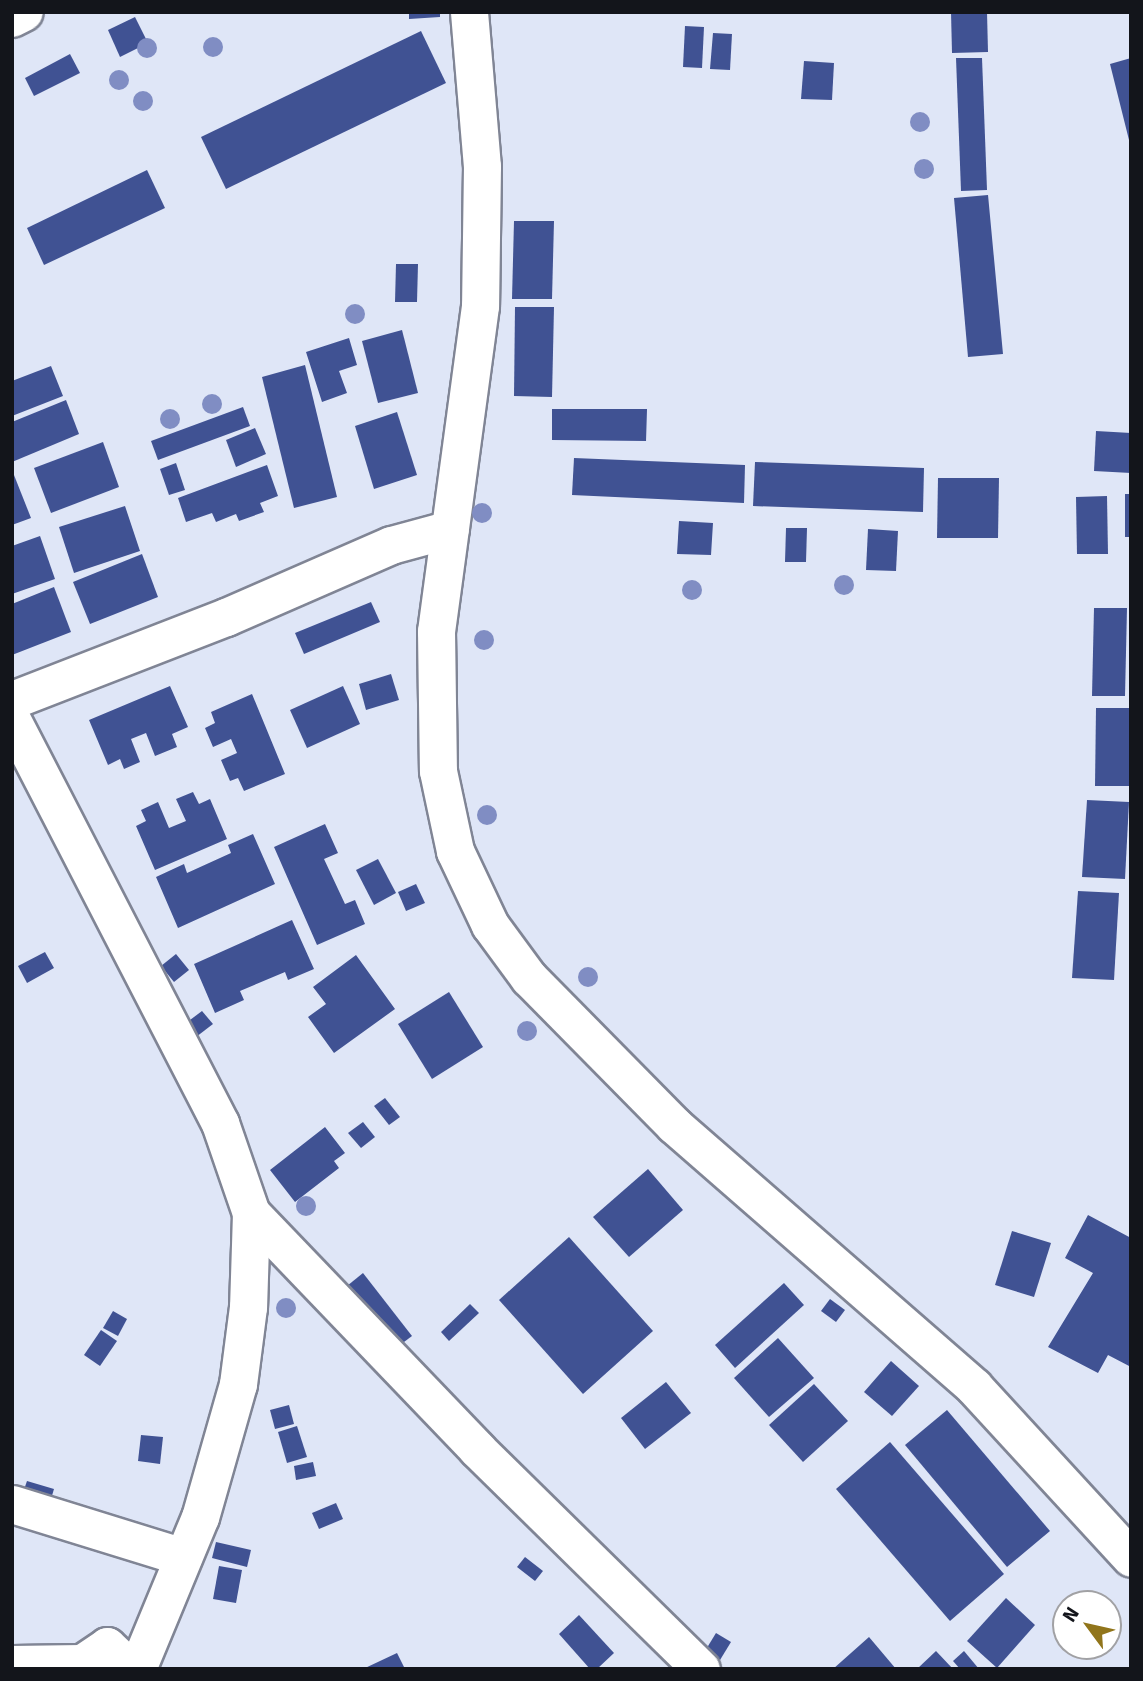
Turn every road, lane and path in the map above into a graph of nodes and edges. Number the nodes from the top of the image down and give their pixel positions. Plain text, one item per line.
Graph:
1 (24, 12) edge
2 (469, 12) edge
3 (12, 18) edge
4 (450, 529) junction
5 (12, 700) edge
6 (12, 720) edge
7 (251, 1213) junction
8 (12, 1504) edge
9 (183, 1557) junction
10 (1131, 1558) edge
11 (12, 1664) edge
12 (131, 1669) edge
13 (137, 1669) edge
14 (701, 1669) edge

1 - 3 main road
2 - 4 street
4 - 5 street
4 - 10 street
6 - 7 street
7 - 9 street
7 - 14 street
8 - 9 street
9 - 13 street
11 - 12 street

